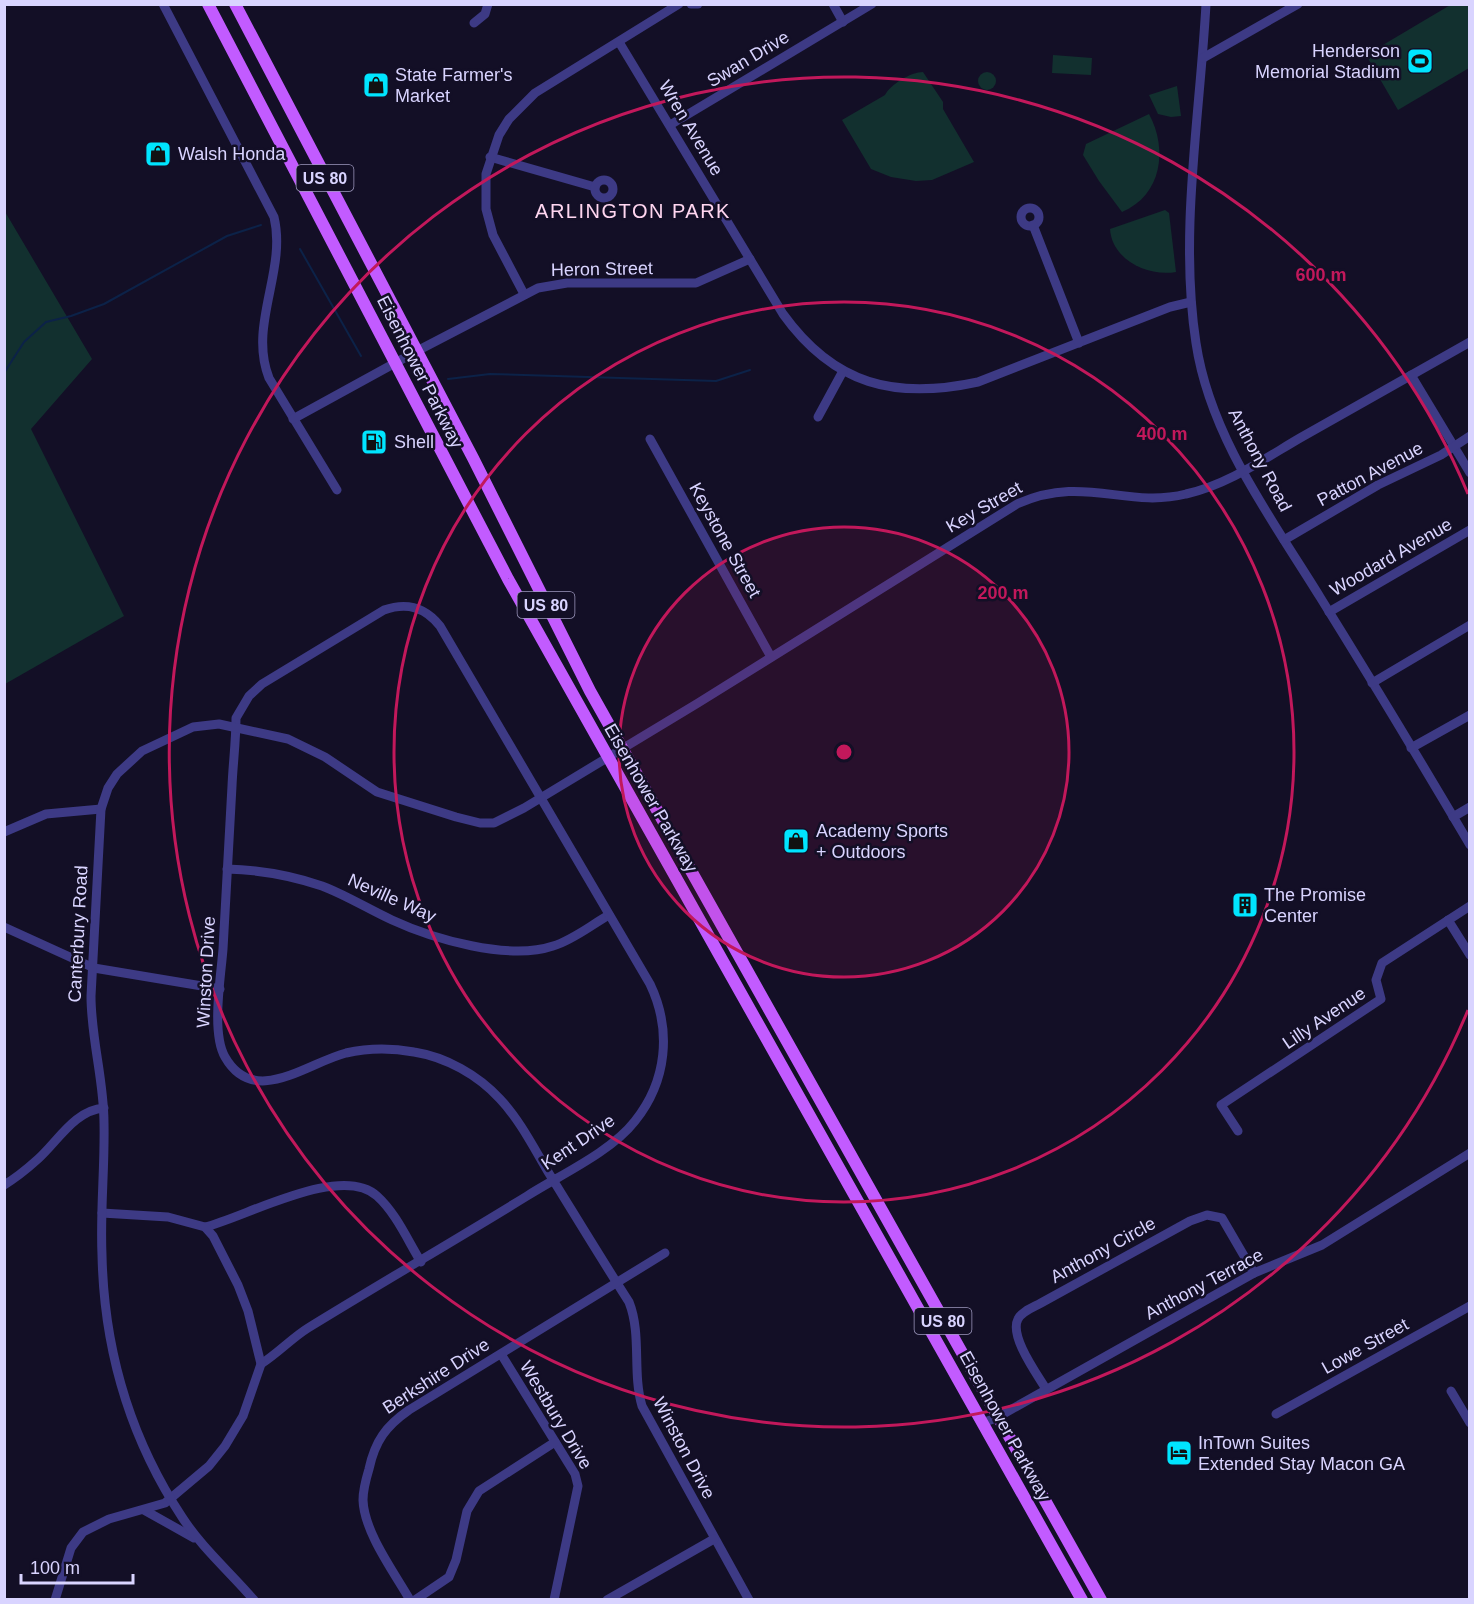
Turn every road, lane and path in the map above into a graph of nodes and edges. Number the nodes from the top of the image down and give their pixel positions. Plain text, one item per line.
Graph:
1 (163, 4) edge
2 (208, 4) edge
3 (235, 4) edge
4 (488, 4) edge
5 (679, 4) edge
6 (691, 4) edge
7 (698, 4) edge
8 (833, 4) edge
9 (872, 4) edge
10 (1206, 4) edge
11 (1298, 4) edge
12 (843, 22) junction
13 (474, 23) dead end
14 (619, 42) junction
15 (1203, 58) junction
16 (670, 125) junction
17 (490, 157) junction
18 (595, 187) dead end
19 (1034, 225) dead end
20 (750, 258) junction
21 (524, 294) junction
22 (1191, 302) junction
23 (1079, 342) junction
24 (1470, 342) edge
25 (417, 351) junction
26 (395, 364) junction
27 (843, 371) junction
28 (1411, 375) junction
29 (818, 417) dead end
30 (293, 419) junction
31 (1470, 436) edge
32 (650, 439) dead end
33 (1453, 445) junction
34 (1243, 471) junction
35 (1470, 473) edge
36 (338, 490) dead end
37 (1470, 530) edge
38 (1284, 540) junction
39 (1329, 612) junction
40 (1470, 625) edge
41 (771, 657) junction
42 (1372, 683) junction
43 (1470, 715) edge
44 (236, 727) junction
45 (1411, 748) junction
46 (622, 749) junction
47 (607, 758) junction
48 (541, 797) junction
49 (1470, 807) edge
50 (101, 809) junction
51 (1453, 817) junction
52 (4, 832) edge
53 (1470, 845) edge
54 (227, 868) junction
55 (1470, 906) edge
56 (609, 915) junction
57 (1448, 920) junction
58 (4, 927) edge
59 (1470, 955) edge
60 (94, 968) junction
61 (220, 989) junction
62 (104, 1108) junction
63 (1238, 1131) dead end
64 (1470, 1152) edge
65 (553, 1179) junction
66 (4, 1185) edge
67 (102, 1213) junction
68 (205, 1227) junction
69 (665, 1253) dead end
70 (421, 1262) junction
71 (1254, 1273) junction
72 (616, 1281) junction
73 (1470, 1306) edge
74 (501, 1354) junction
75 (261, 1364) junction
76 (1046, 1389) junction
77 (1451, 1391) dead end
78 (1276, 1414) dead end
79 (996, 1418) junction
80 (982, 1423) junction
81 (1470, 1423) edge
82 (555, 1442) junction
83 (171, 1499) junction
84 (144, 1510) junction
85 (714, 1539) junction
86 (198, 1540) junction
87 (55, 1599) edge
88 (254, 1599) edge
89 (412, 1599) edge
90 (554, 1599) edge
91 (607, 1599) edge
92 (748, 1599) edge
93 (1082, 1599) edge
94 (1101, 1599) edge

1 - 30 street
2 - 26 main road, Eisenhower Parkway / US 80
3 - 25 main road, Eisenhower Parkway / US 80
4 - 13 street
5 - 14 street
6 - 7 street
8 - 12 street
9 - 12 street, Swan Drive
10 - 15 street, Anthony Road
11 - 15 street
12 - 16 street, Swan Drive
14 - 16 street, Wren Avenue
14 - 17 street
15 - 22 street, Anthony Road
16 - 20 street, Wren Avenue
17 - 18 street
17 - 21 street
19 - 23 street
20 - 21 street, Heron Street
20 - 27 street, Wren Avenue
21 - 25 street, Heron Street
22 - 23 street, Wren Avenue
22 - 34 street, Anthony Road
23 - 27 street, Wren Avenue
24 - 28 street, Key Street
25 - 26 street, Heron Street
25 - 46 main road, Eisenhower Parkway / US 80
26 - 30 street, Heron Street
26 - 47 main road, Eisenhower Parkway / US 80
27 - 29 street
28 - 33 street
28 - 34 street, Key Street
30 - 36 street
31 - 33 street, Patton Avenue
32 - 41 street, Keystone Street
33 - 35 street
33 - 38 street, Patton Avenue
34 - 38 street, Anthony Road
34 - 41 street, Key Street
37 - 39 street, Woodard Avenue
38 - 39 street, Anthony Road
39 - 42 street, Anthony Road
40 - 42 street
41 - 46 street, Key Street
42 - 45 street, Anthony Road
43 - 45 street
44 - 48 street, Canterbury Road
44 - 48 street, Winston Drive
44 - 50 street, Canterbury Road
44 - 54 street, Winston Drive
45 - 51 street, Anthony Road
46 - 47 street, Key Street
46 - 79 main road, Eisenhower Parkway / US 80
47 - 48 street, Canterbury Road
47 - 80 main road, Eisenhower Parkway / US 80
48 - 56 street, Kent Drive
49 - 51 street
50 - 52 street
50 - 60 street, Canterbury Road
51 - 53 street, Anthony Road
54 - 56 street, Neville Way
54 - 61 street, Winston Drive
55 - 57 street, Lilly Avenue
56 - 65 street, Kent Drive
57 - 59 street
57 - 63 street, Lilly Avenue
58 - 60 street
60 - 61 street
60 - 62 street, Canterbury Road
61 - 65 street, Winston Drive
62 - 66 street
62 - 67 street, Canterbury Road
64 - 71 street, Anthony Terrace
65 - 70 street, Kent Drive
65 - 72 street, Winston Drive
67 - 68 street
67 - 83 street, Canterbury Road
68 - 70 street
68 - 75 street
69 - 72 street, Berkshire Drive
70 - 75 street, Kent Drive
71 - 76 street, Anthony Terrace
71 - 76 street, Anthony Circle
72 - 74 street, Berkshire Drive
72 - 85 street, Winston Drive
73 - 78 street, Lowe Street
74 - 82 street, Westbury Drive
74 - 89 street, Berkshire Drive
75 - 83 street
76 - 79 street, Anthony Terrace
77 - 81 street
79 - 80 street, Anthony Terrace
79 - 94 main road, Eisenhower Parkway / US 80
80 - 93 main road, Eisenhower Parkway / US 80
82 - 89 street
82 - 90 street, Westbury Drive
83 - 84 street
83 - 86 street, Canterbury Road
84 - 86 street
84 - 87 street
85 - 91 street
85 - 92 street, Winston Drive
86 - 88 street, Canterbury Road

